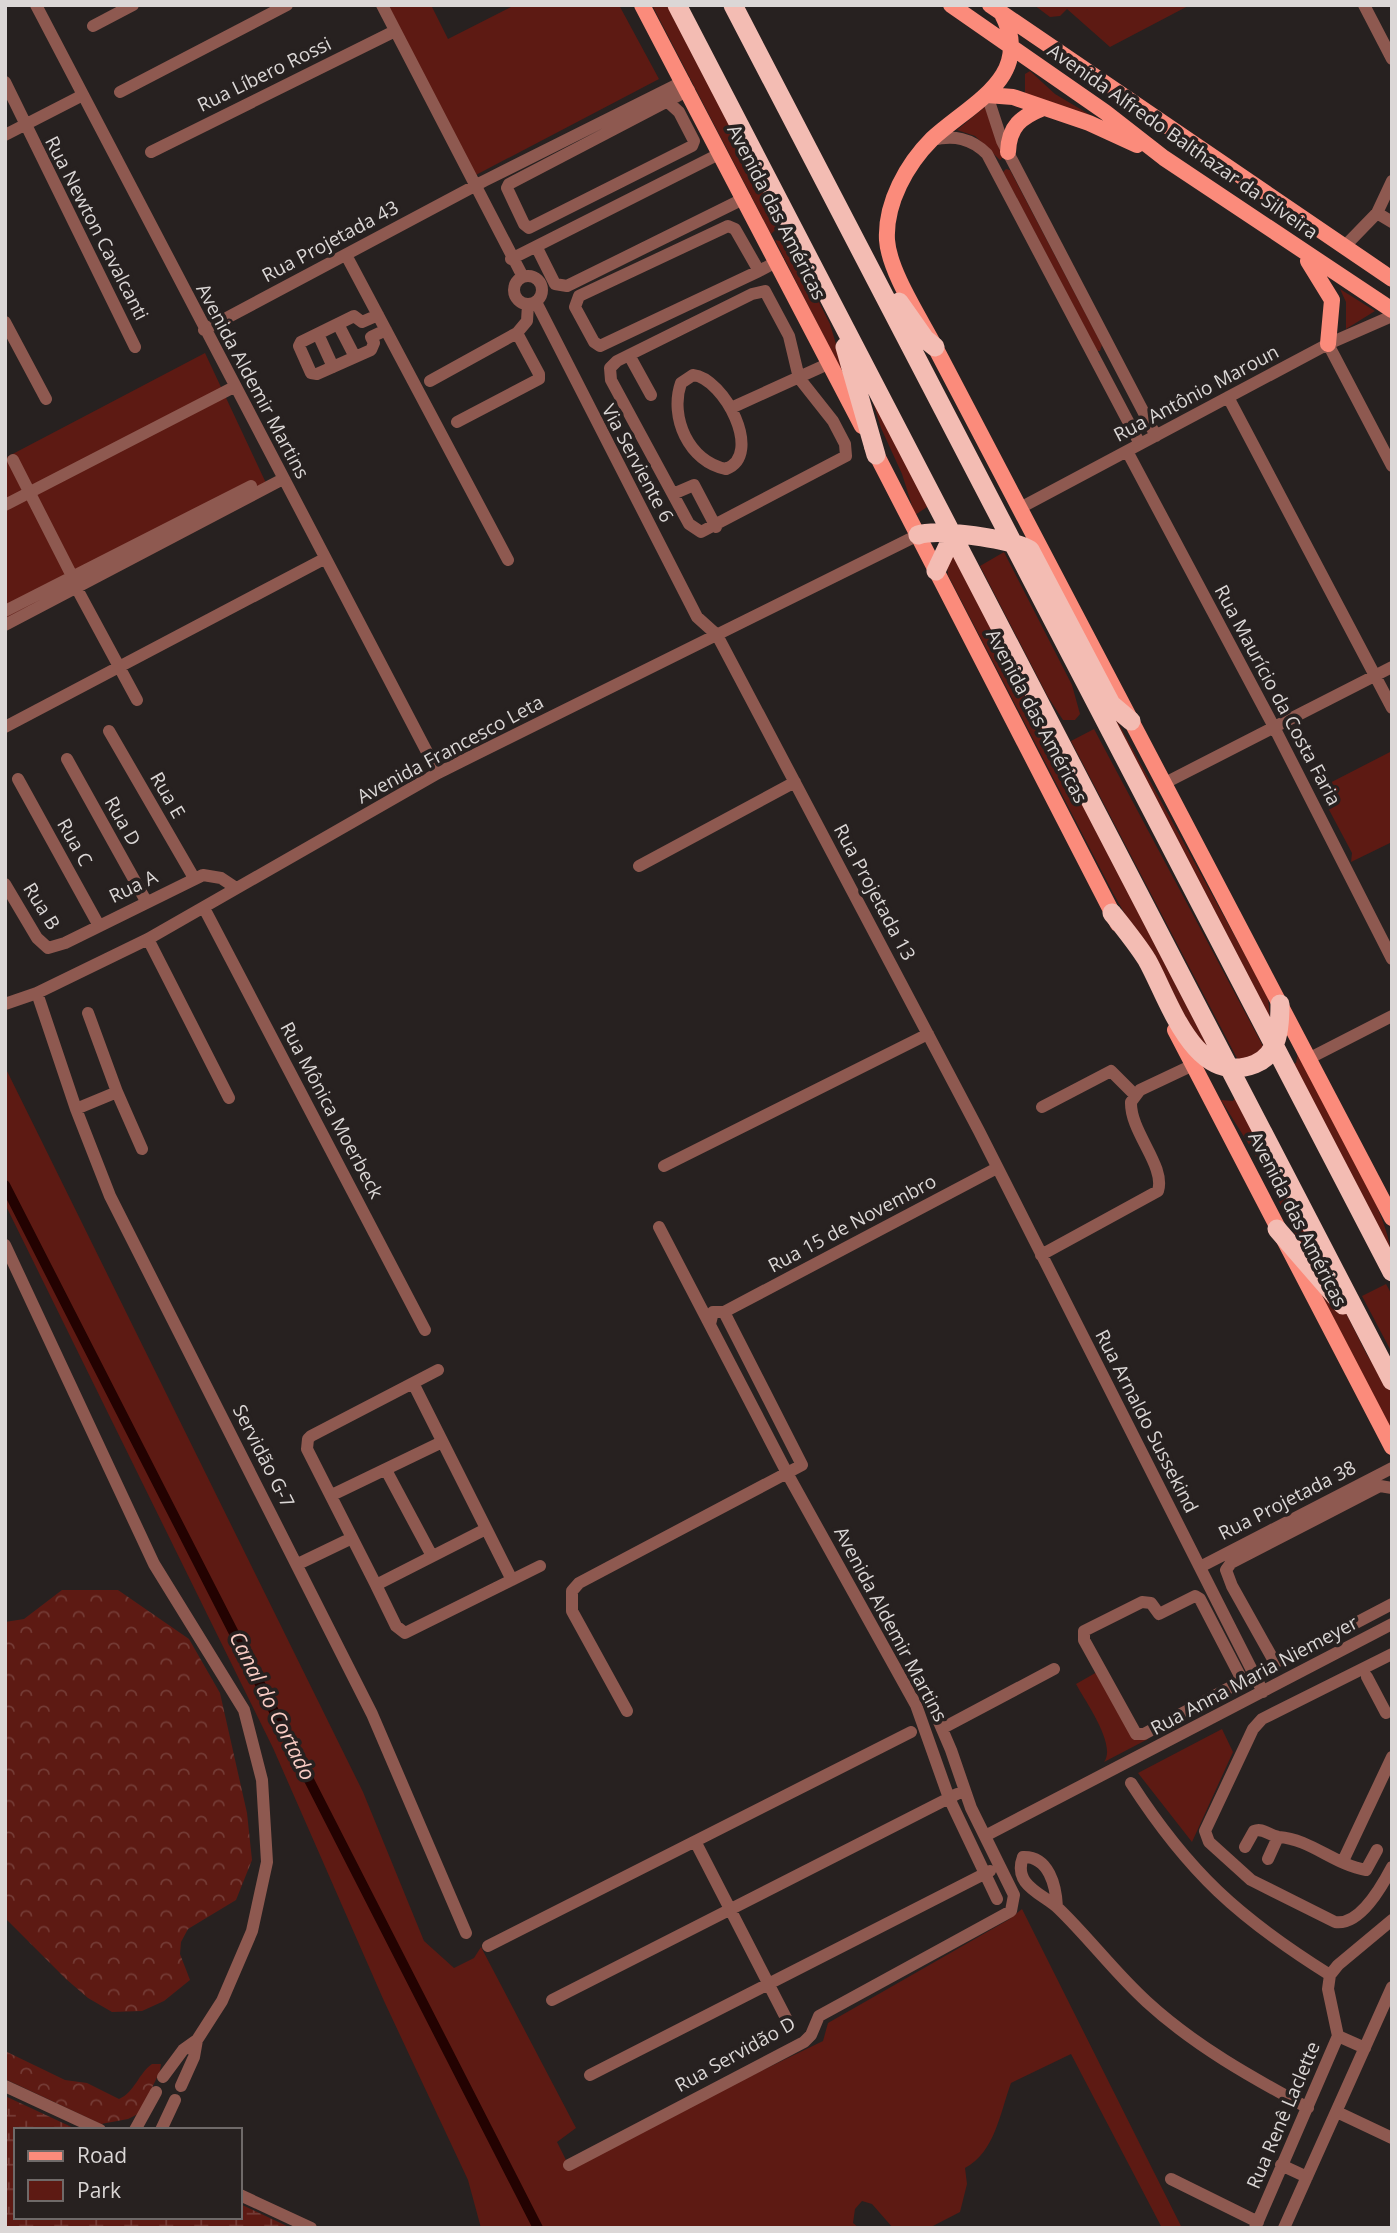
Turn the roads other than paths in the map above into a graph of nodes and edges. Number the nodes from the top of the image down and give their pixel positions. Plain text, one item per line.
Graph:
1 (36, 5) edge
2 (133, 5) edge
3 (286, 5) edge
4 (382, 5) edge
5 (642, 5) edge
6 (677, 5) edge
7 (733, 5) edge
8 (951, 5) edge
9 (1364, 5) edge
10 (996, 10) edge
11 (93, 26) dead end
12 (395, 31) junction
13 (1013, 47) junction
14 (1392, 59) edge
15 (5, 82) edge
16 (687, 86) junction
17 (120, 92) dead end
18 (83, 95) junction
19 (987, 95) junction
20 (668, 102) junction
21 (1043, 108) junction
22 (24, 125) junction
23 (5, 135) edge
24 (932, 140) junction
25 (151, 152) dead end
26 (721, 153) junction
27 (1010, 157) junction
28 (1164, 158) junction
29 (995, 169) junction
30 (1392, 181) edge
31 (475, 186) junction
32 (744, 198) junction
33 (1377, 213) junction
34 (1392, 222) edge
35 (1343, 247) junction
36 (537, 248) junction
37 (1303, 253) junction
38 (346, 255) junction
39 (511, 259) junction
40 (865, 259) junction
41 (778, 261) junction
42 (759, 271) junction
43 (523, 276) junction
44 (787, 279) junction
45 (1392, 279) edge
46 (765, 291) junction
47 (532, 303) junction
48 (833, 306) junction
49 (1392, 310) edge
50 (378, 315) junction
51 (1392, 316) edge
52 (5, 322) edge
53 (362, 322) junction
54 (338, 324) junction
55 (204, 330) junction
56 (386, 330) junction
57 (517, 333) junction
58 (318, 334) junction
59 (371, 337) junction
60 (1328, 345) junction
61 (135, 347) dead end
62 (935, 348) junction
63 (629, 355) junction
64 (355, 357) junction
65 (830, 363) junction
66 (333, 367) junction
67 (799, 378) junction
68 (430, 381) dead end
69 (234, 387) junction
70 (651, 395) dead end
71 (1228, 397) junction
72 (46, 399) dead end
73 (1137, 403) junction
74 (731, 408) junction
75 (853, 408) junction
76 (1121, 408) junction
77 (833, 421) junction
78 (457, 422) dead end
79 (1156, 436) junction
80 (1140, 444) junction
81 (1126, 451) junction
82 (876, 455) junction
83 (13, 460) dead end
84 (1392, 466) edge
85 (264, 479) dead end
86 (283, 479) junction
87 (30, 492) junction
88 (673, 494) junction
89 (5, 505) edge
90 (1020, 508) junction
91 (716, 527) junction
92 (918, 535) junction
93 (953, 535) junction
94 (1011, 541) junction
95 (324, 559) junction
96 (508, 560) dead end
97 (936, 571) junction
98 (74, 581) junction
99 (5, 611) edge
100 (5, 625) edge
101 (717, 635) junction
102 (119, 666) junction
103 (1392, 667) edge
104 (1375, 676) junction
105 (137, 699) dead end
106 (1392, 708) edge
107 (1131, 721) junction
108 (5, 727) edge
109 (1274, 727) junction
110 (109, 731) dead end
111 (67, 759) dead end
112 (438, 773) junction
113 (18, 779) dead end
114 (795, 782) junction
115 (1165, 783) junction
116 (639, 866) dead end
117 (194, 878) junction
118 (5, 884) edge
119 (236, 888) junction
120 (146, 901) junction
121 (204, 908) junction
122 (1112, 913) junction
123 (97, 924) junction
124 (148, 939) junction
125 (48, 948) joint
126 (1392, 959) edge
127 (37, 993) junction
128 (5, 1004) edge
129 (1280, 1004) junction
130 (88, 1013) dead end
131 (1392, 1016) edge
132 (928, 1034) junction
133 (1273, 1045) junction
134 (1308, 1059) junction
135 (1193, 1065) junction
136 (1229, 1067) junction
137 (117, 1092) junction
138 (1135, 1095) junction
139 (229, 1098) dead end
140 (1042, 1107) dead end
141 (76, 1109) junction
142 (142, 1149) dead end
143 (664, 1166) dead end
144 (997, 1168) junction
145 (1392, 1218) edge
146 (659, 1227) dead end
147 (1278, 1229) junction
148 (5, 1245) edge
149 (1041, 1255) junction
150 (1392, 1272) edge
151 (724, 1312) junction
152 (710, 1324) junction
153 (1364, 1328) junction
154 (425, 1330) dead end
155 (438, 1370) dead end
156 (1392, 1381) edge
157 (413, 1383) junction
158 (442, 1441) junction
159 (1392, 1447) edge
160 (1392, 1468) edge
161 (386, 1470) junction
162 (787, 1473) junction
163 (1392, 1488) edge
164 (332, 1495) junction
165 (486, 1529) junction
166 (352, 1538) junction
167 (432, 1556) junction
168 (298, 1564) junction
169 (540, 1566) dead end
170 (1200, 1567) junction
171 (512, 1580) junction
172 (376, 1585) junction
173 (1217, 1601) junction
174 (1392, 1604) edge
175 (1204, 1607) junction
176 (1392, 1624) edge
177 (1255, 1629) junction
178 (1237, 1638) junction
179 (1392, 1654) edge
180 (1054, 1669) dead end
181 (1367, 1677) dead end
182 (1263, 1692) junction
183 (1392, 1694) edge
184 (1379, 1699) junction
185 (930, 1701) dead end
186 (627, 1711) dead end
187 (1385, 1713) dead end
188 (943, 1728) junction
189 (911, 1732) dead end
190 (1392, 1757) edge
191 (1130, 1783) dead end
192 (964, 1791) junction
193 (949, 1798) junction
194 (985, 1836) junction
195 (1278, 1837) junction
196 (696, 1843) junction
197 (1245, 1847) dead end
198 (1377, 1850) dead end
199 (1268, 1859) dead end
200 (1343, 1861) junction
201 (999, 1866) junction
202 (1392, 1867) edge
203 (984, 1874) junction
204 (997, 1899) dead end
205 (1015, 1902) joint
206 (1057, 1907) dead end
207 (730, 1909) junction
208 (1390, 1924) edge
209 (466, 1933) dead end
210 (488, 1946) dead end
211 (1330, 1976) junction
212 (767, 1985) junction
213 (1390, 1996) edge
214 (552, 2000) dead end
215 (786, 2018) dead end
216 (1338, 2036) junction
217 (197, 2040) junction
218 (1365, 2048) junction
219 (590, 2075) dead end
220 (163, 2077) dead end
221 (5, 2086) edge
222 (181, 2086) dead end
223 (156, 2092) dead end
224 (174, 2100) dead end
225 (1308, 2108) junction
226 (1337, 2112) junction
227 (96, 2128) edge
228 (136, 2128) edge
229 (162, 2128) edge
230 (1392, 2138) edge
231 (569, 2165) dead end
232 (1282, 2165) junction
233 (1307, 2177) junction
234 (1171, 2179) dead end
235 (242, 2196) edge
236 (1257, 2225) edge
237 (310, 2228) edge
238 (1284, 2228) edge

1 - 18 street, Avenida Aldemir Martins
2 - 11 street
3 - 17 street
4 - 12 street
5 - 16 main road, Avenida das Américas
6 - 48 highway, Avenida das Américas
7 - 40 highway
8 - 13 main road, Avenida Alfredo Balthazar da Silveira
9 - 14 street
10 - 13 main road
10 - 35 main road, Avenida Alfredo Balthazar da Silveira
12 - 25 street, Rua Líbero Rossi
12 - 31 street
13 - 19 main road
13 - 28 main road, Avenida Alfredo Balthazar da Silveira
15 - 22 street, Rua Newton Cavalcanti
16 - 20 street
16 - 26 main road, Avenida das Américas
16 - 31 street, Rua Projetada 43
18 - 22 street
18 - 55 street, Avenida Aldemir Martins
19 - 21 main road
19 - 24 main road
19 - 27 street
20 - 20 street
21 - 27 main road
21 - 28 main road
22 - 23 street
22 - 61 street, Rua Newton Cavalcanti
24 - 29 street
24 - 62 main road
26 - 32 main road, Avenida das Américas
26 - 36 street
27 - 29 street
27 - 73 street
28 - 37 main road, Avenida Alfredo Balthazar da Silveira
29 - 76 street
30 - 33 street
31 - 38 street, Rua Projetada 43
31 - 39 street
32 - 36 street
32 - 41 main road, Avenida das Américas
33 - 34 street
33 - 35 street
35 - 45 main road, Avenida Alfredo Balthazar da Silveira
36 - 39 street
37 - 49 main road, Avenida Alfredo Balthazar da Silveira
37 - 60 main road
38 - 50 street
38 - 55 street, Rua Projetada 43
39 - 43 street
40 - 62 highway
40 - 94 highway
41 - 42 street
41 - 44 main road, Avenida das Américas
42 - 42 street
43 - 47 street
43 - 47 street
44 - 46 street
44 - 65 main road, Avenida das Américas
46 - 63 street
46 - 67 street
47 - 57 street
47 - 101 street, Via Serviente 6
48 - 82 highway
48 - 93 highway, Avenida das Américas
50 - 53 street
50 - 56 street
51 - 60 street, Rua Antônio Maroun
52 - 72 street
53 - 54 street
53 - 59 street
54 - 58 street
54 - 64 street
55 - 69 street, Avenida Aldemir Martins
56 - 59 street
56 - 96 street
57 - 68 street
57 - 78 street
58 - 66 street
58 - 66 street
59 - 64 street
60 - 71 street, Rua Antônio Maroun
60 - 84 street
62 - 90 main road
63 - 70 street
63 - 88 street
64 - 66 street
65 - 67 street
65 - 75 main road, Avenida das Américas
67 - 74 street
67 - 77 street
69 - 86 street, Avenida Aldemir Martins
69 - 87 street
71 - 79 street, Rua Antônio Maroun
71 - 104 street
73 - 76 street
73 - 79 street
74 - 74 street
75 - 77 street
75 - 82 main road, Avenida das Américas
76 - 80 street
77 - 91 street
79 - 80 street, Rua Antônio Maroun
80 - 81 street, Rua Antônio Maroun
81 - 90 street, Rua Antônio Maroun
81 - 109 street, Rua Maurício da Costa Faria
82 - 92 main road, Avenida das Américas
83 - 87 street
85 - 98 street
86 - 95 street, Avenida Aldemir Martins
86 - 98 street
87 - 89 street
87 - 98 street
88 - 91 street
88 - 91 street
90 - 107 main road
92 - 93 highway
92 - 97 main road, Avenida das Américas
92 - 101 street, Avenida Francesco Leta
93 - 94 highway
93 - 97 highway
93 - 136 highway, Avenida das Américas
94 - 107 highway
94 - 133 highway
95 - 102 street
95 - 112 street, Avenida Aldemir Martins
97 - 122 main road, Avenida das Américas
98 - 99 street
98 - 100 street
98 - 102 street
101 - 112 street, Avenida Francesco Leta
101 - 114 street, Rua Projetada 13
102 - 105 street
102 - 108 street
103 - 104 street
104 - 106 street
104 - 109 street
107 - 115 main road
109 - 115 street
109 - 126 street, Rua Maurício da Costa Faria
110 - 117 street, Rua E
111 - 120 street, Rua D
112 - 119 street, Avenida Francesco Leta
113 - 123 street, Rua C
114 - 116 street
114 - 132 street, Rua Projetada 13
115 - 129 main road
117 - 119 street
117 - 120 street, Rua A
118 - 125 street, Rua B
119 - 121 street, Avenida Francesco Leta
120 - 123 street, Rua A
121 - 124 street, Avenida Francesco Leta
121 - 154 street, Rua Mônica Moerbeck
122 - 135 main road, Avenida das Américas
122 - 136 highway
123 - 125 street, Rua A
124 - 127 street, Avenida Francesco Leta
124 - 139 street
127 - 128 street, Avenida Francesco Leta
127 - 141 street, Servidão G-7
129 - 133 highway
129 - 134 main road
130 - 137 street
131 - 134 street
132 - 143 street
132 - 144 street, Rua Projetada 13
133 - 136 highway
133 - 150 highway
134 - 145 main road
135 - 138 street
135 - 147 main road, Avenida das Américas
136 - 153 highway, Avenida das Américas
137 - 141 street
137 - 142 street
138 - 140 street
138 - 149 street
141 - 168 street, Servidão G-7
144 - 149 street, Rua Arnaldo Sussekind
144 - 151 street, Rua 15 de Novembro
146 - 152 street, Avenida Aldemir Martins
147 - 153 highway
147 - 159 main road, Avenida das Américas
148 - 217 street
149 - 170 street, Rua Arnaldo Sussekind
151 - 152 street
151 - 162 street
152 - 162 street, Avenida Aldemir Martins
153 - 156 highway, Avenida das Américas
155 - 157 street
157 - 158 street
157 - 164 street
158 - 161 street
158 - 165 street
160 - 170 street, Rua Projetada 38
161 - 164 street
161 - 167 street
162 - 186 street
162 - 193 street, Avenida Aldemir Martins
163 - 177 street
164 - 166 street
165 - 167 street
165 - 171 street
166 - 168 street
166 - 172 street
167 - 172 street
168 - 209 street, Servidão G-7
169 - 171 street
170 - 173 street, Rua Arnaldo Sussekind
171 - 172 street
173 - 175 street
173 - 178 street, Rua Arnaldo Sussekind
174 - 177 street
175 - 175 street
176 - 182 street, Rua Anna Maria Niemeyer
177 - 178 street
178 - 182 street, Rua Arnaldo Sussekind
179 - 202 street
180 - 188 street
181 - 184 street
182 - 194 street, Rua Anna Maria Niemeyer
183 - 184 street
184 - 187 street
185 - 188 street, Avenida Aldemir Martins
188 - 192 street, Avenida Aldemir Martins
189 - 196 street
190 - 200 street
191 - 211 street
192 - 193 street
192 - 194 street, Avenida Aldemir Martins
193 - 203 street, Avenida Aldemir Martins
193 - 207 street
194 - 201 street, Avenida Aldemir Martins
195 - 197 street
195 - 199 street
195 - 200 street
196 - 207 street
196 - 210 street
198 - 200 street
201 - 203 street
201 - 205 street, Avenida Aldemir Martins
203 - 204 street, Avenida Aldemir Martins
203 - 212 street
205 - 231 street, Rua Servidão D
206 - 225 street
207 - 212 street
207 - 214 street
208 - 211 street
211 - 216 street, Rua Renê Laclette
212 - 215 street
212 - 219 street
213 - 218 street
216 - 218 street
216 - 225 street, Rua Renê Laclette
217 - 220 street
217 - 222 street
218 - 226 street
221 - 227 street
223 - 228 street
224 - 229 street
225 - 232 street, Rua Renê Laclette
226 - 230 street
226 - 233 street
232 - 233 street
232 - 236 street, Rua Renê Laclette
233 - 238 street
234 - 236 street
235 - 237 street

